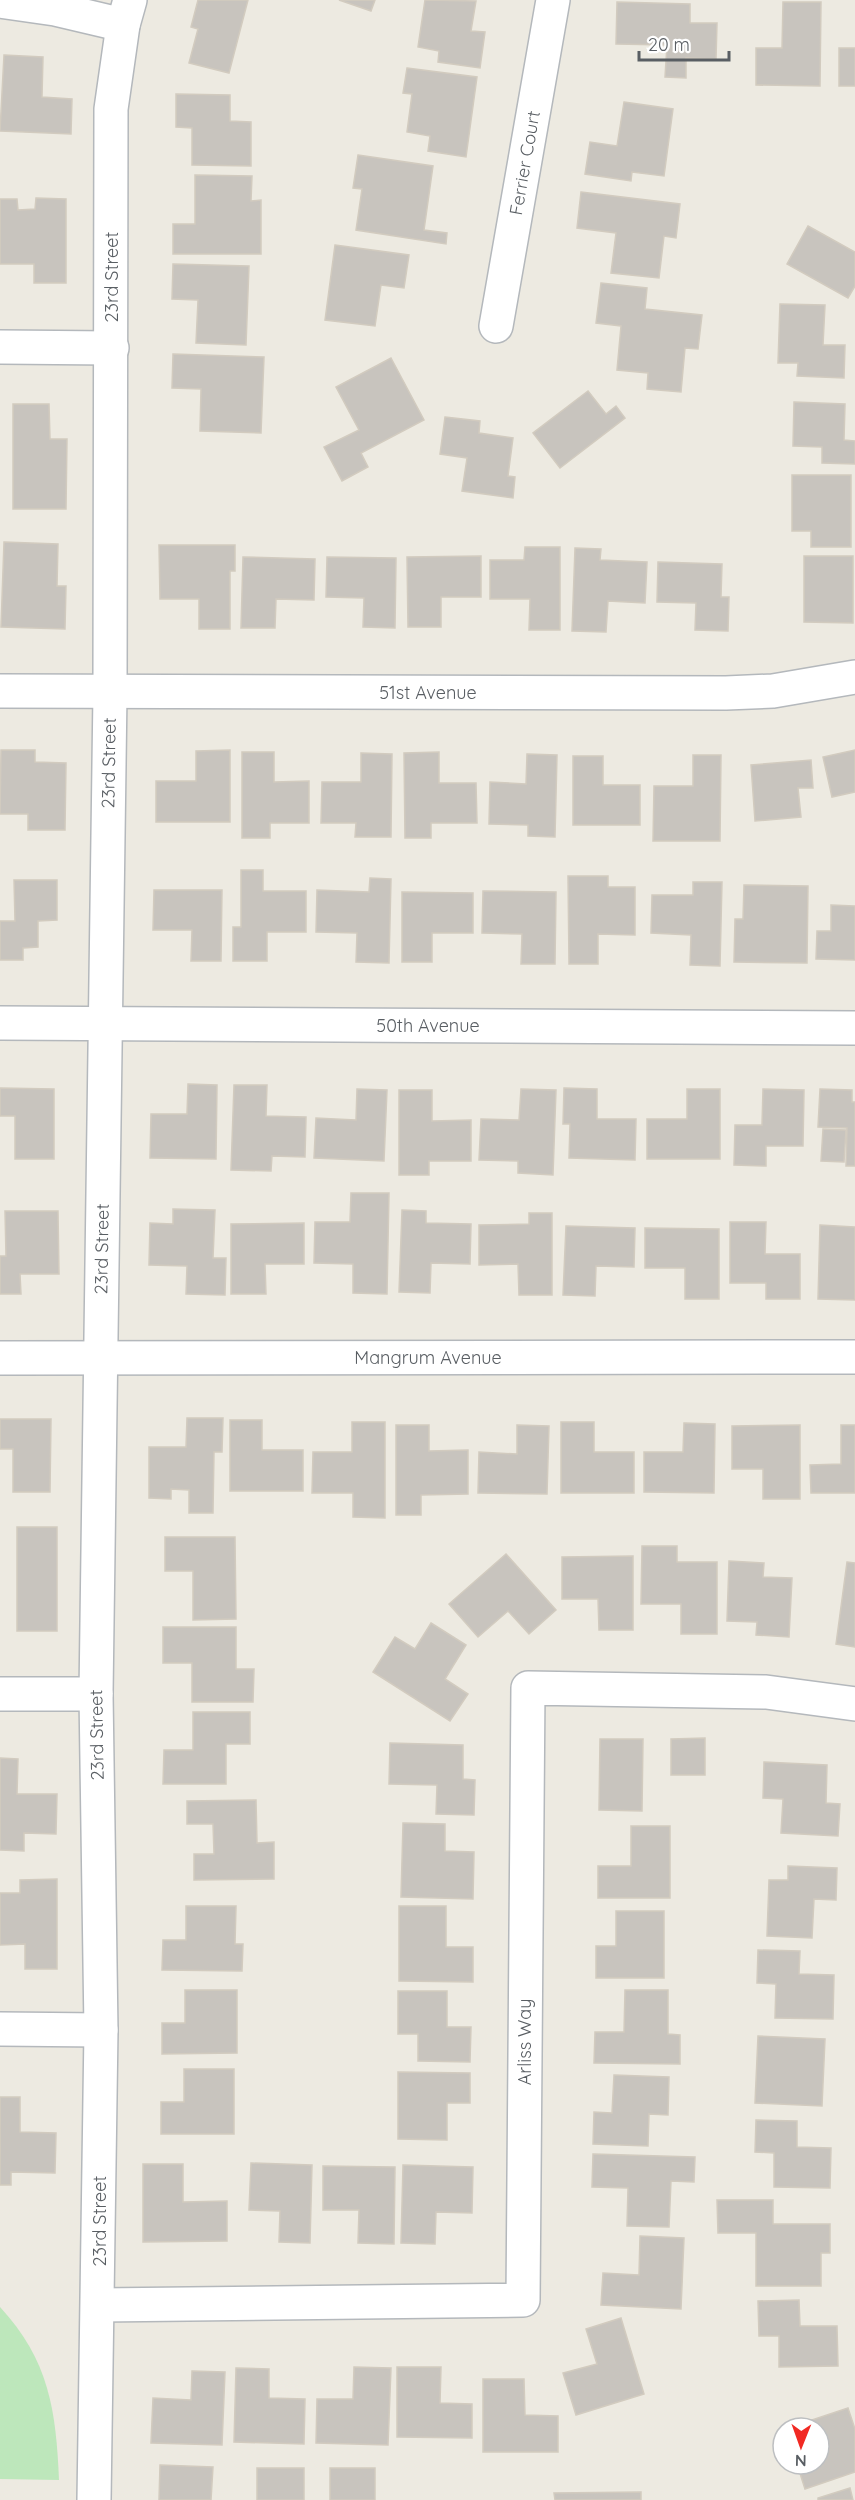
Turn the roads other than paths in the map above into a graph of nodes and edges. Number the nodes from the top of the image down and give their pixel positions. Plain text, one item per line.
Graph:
1 (553, 0) edge
2 (0, 1) edge
3 (126, 13) edge
4 (496, 326) dead end
5 (0, 347) edge
6 (112, 348) junction
7 (855, 677) edge
8 (0, 692) edge
9 (110, 693) junction
10 (0, 1023) edge
11 (106, 1024) junction
12 (855, 1028) edge
13 (855, 1357) edge
14 (0, 1358) edge
15 (100, 1358) junction
16 (0, 1694) edge
17 (96, 1694) junction
18 (855, 1704) edge
19 (0, 2029) edge
20 (101, 2030) junction
21 (99, 2305) junction
22 (94, 2500) edge

1 - 4 street, Ferrier Court
2 - 3 street
3 - 6 street, 23rd Street
5 - 6 street
6 - 9 street, 23rd Street
7 - 9 street, 51st Avenue
8 - 9 street, 51st Avenue
9 - 11 street, 23rd Street
10 - 11 street, 50th Avenue
11 - 12 street, 50th Avenue
11 - 15 street, 23rd Street
13 - 15 street, Mangrum Avenue
14 - 15 street, Mangrum Avenue
15 - 17 street, 23rd Street
16 - 17 street
17 - 20 street, 23rd Street
18 - 21 street, Arliss Way
19 - 20 street
20 - 21 street, 23rd Street
21 - 22 street, 23rd Street

